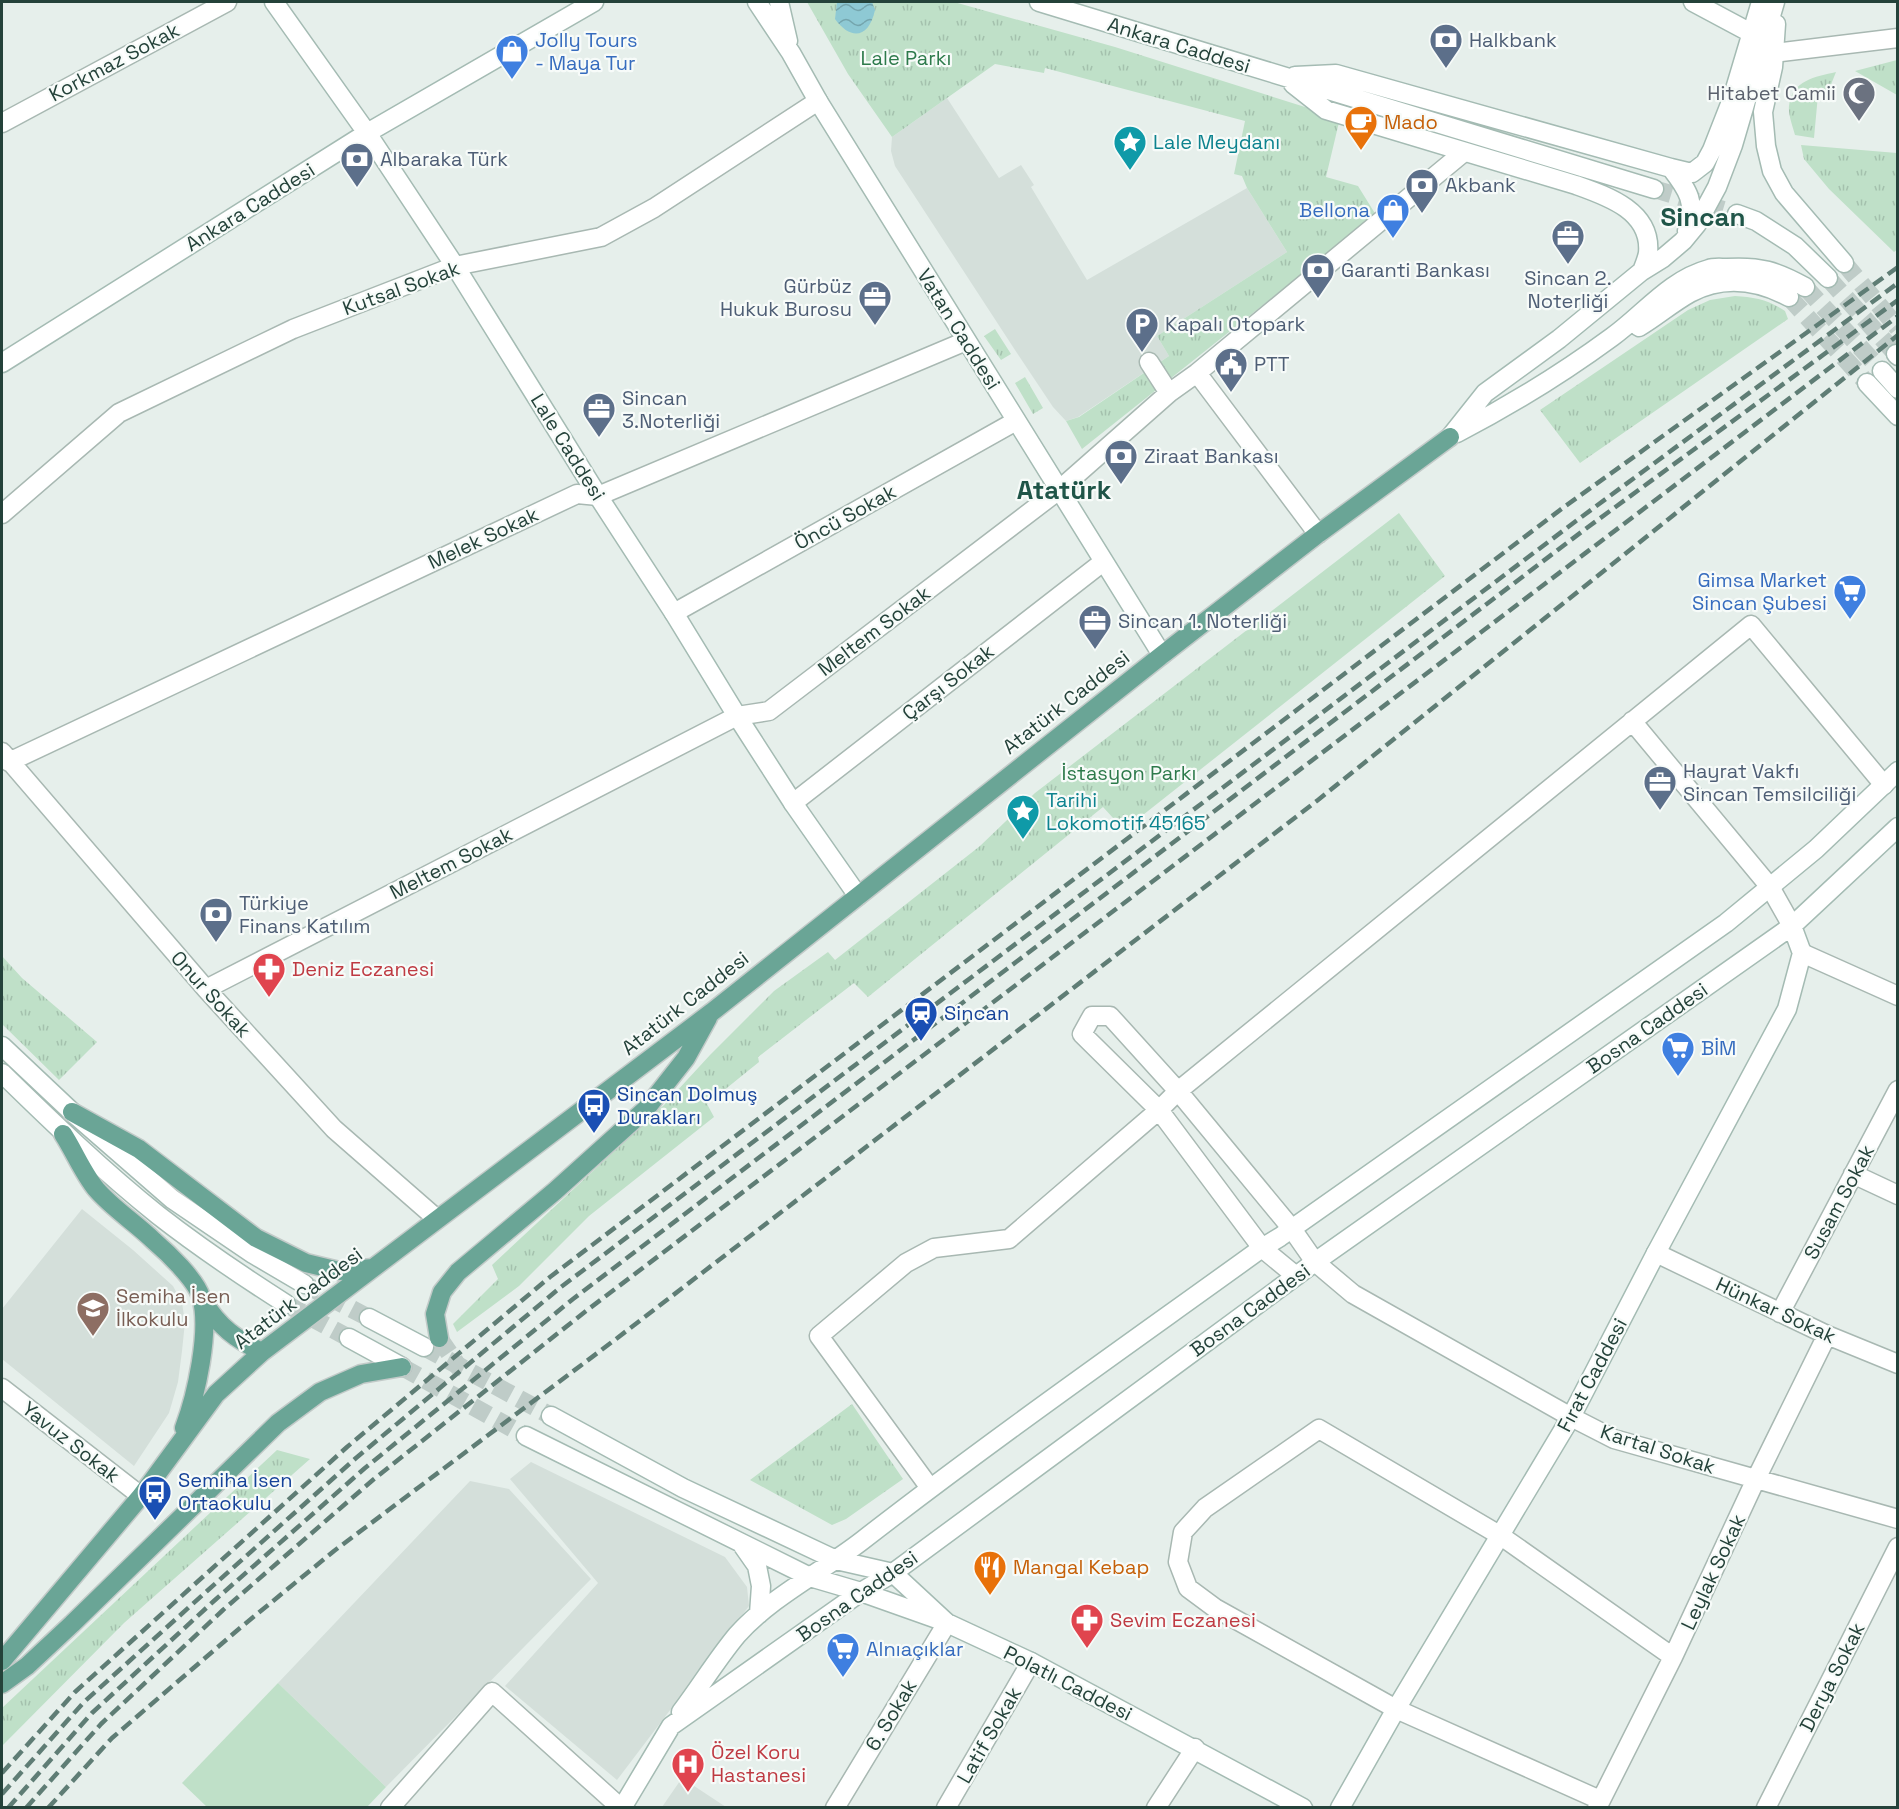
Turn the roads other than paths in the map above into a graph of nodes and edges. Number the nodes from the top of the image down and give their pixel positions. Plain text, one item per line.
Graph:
1 (227, 2) edge
2 (274, 2) edge
3 (594, 2) edge
4 (757, 2) edge
5 (779, 2) edge
6 (1039, 2) edge
7 (1693, 2) edge
8 (1761, 2) edge
9 (1776, 2) edge
10 (1751, 33) junction
11 (1898, 38) edge
12 (791, 52) junction
13 (1774, 53) junction
14 (1283, 77) junction
15 (818, 101) junction
16 (2, 123) edge
17 (367, 133) junction
18 (1464, 152) junction
19 (1671, 168) junction
20 (1654, 189) tunnel mouth
21 (1737, 214) tunnel mouth
22 (1683, 241) junction
23 (1844, 263) tunnel mouth
24 (455, 266) junction
25 (1642, 271) junction
26 (1828, 278) tunnel mouth
27 (1805, 287) tunnel mouth
28 (1789, 297) tunnel mouth
29 (1614, 336) junction
30 (966, 341) junction
31 (1149, 362) dead end
32 (2, 363) edge
33 (1882, 371) tunnel mouth
34 (1197, 373) junction
35 (1867, 383) tunnel mouth
36 (1898, 389) edge
37 (1169, 393) junction
38 (1898, 416) edge
39 (1016, 421) junction
40 (1450, 437) junction
41 (1059, 490) junction
42 (598, 496) junction
43 (2, 514) edge
44 (1318, 534) junction
45 (1103, 562) junction
46 (675, 613) junction
47 (1162, 655) junction
48 (737, 716) junction
49 (1632, 722) junction
50 (5, 757) edge
51 (1898, 771) edge
52 (1884, 784) junction
53 (793, 803) junction
54 (1898, 827) edge
55 (1770, 887) junction
56 (858, 896) junction
57 (1792, 926) junction
58 (1802, 953) junction
59 (206, 989) junction
60 (1898, 996) edge
61 (712, 1012) junction
62 (2, 1046) edge
63 (2, 1073) edge
64 (1898, 1090) edge
65 (1178, 1091) junction
66 (1159, 1110) junction
67 (72, 1112) junction
68 (63, 1134) junction
69 (1853, 1174) junction
70 (1898, 1195) edge
71 (437, 1219) junction
72 (1292, 1229) junction
73 (1262, 1248) junction
74 (1656, 1253) junction
75 (1315, 1262) junction
76 (375, 1268) junction
77 (1296, 1276) junction
78 (304, 1284) tunnel mouth
79 (200, 1295) junction
80 (286, 1304) tunnel mouth
81 (1780, 1314) junction
82 (369, 1318) tunnel mouth
83 (1827, 1335) junction
84 (349, 1338) tunnel mouth
85 (431, 1343) joint
86 (262, 1352) junction
87 (1898, 1364) edge
88 (402, 1367) joint
89 (2, 1388) edge
90 (551, 1416) tunnel mouth
91 (1571, 1417) junction
92 (526, 1436) tunnel mouth
93 (178, 1443) junction
94 (1756, 1479) junction
95 (930, 1488) junction
96 (141, 1496) junction
97 (1898, 1519) edge
98 (1501, 1536) junction
99 (742, 1544) junction
100 (1898, 1547) edge
101 (837, 1560) junction
102 (893, 1573) junction
103 (810, 1577) junction
104 (861, 1592) junction
105 (759, 1614) junction
106 (947, 1623) junction
107 (1673, 1657) junction
108 (2, 1661) edge
109 (1031, 1662) junction
110 (2, 1684) edge
111 (1396, 1709) junction
112 (671, 1726) junction
113 (1194, 1748) junction
114 (1598, 1804) edge
115 (390, 1808) edge
116 (621, 1808) edge
117 (835, 1808) edge
118 (946, 1808) edge
119 (1156, 1808) edge
120 (1303, 1808) edge
121 (1340, 1808) edge
122 (1766, 1808) edge

1 - 16 street, Korkmaz Sokak
2 - 17 street, Lale Caddesi
3 - 17 street, Ankara Caddesi
4 - 12 street, Vatan Caddesi
5 - 12 street
6 - 14 street, Ankara Caddesi
7 - 10 street
8 - 10 street
9 - 13 street
9 - 22 street
10 - 19 street
11 - 13 street
12 - 15 street, Vatan Caddesi
13 - 23 street
14 - 18 street
14 - 19 street
14 - 20 street, Ankara Caddesi
15 - 24 street, Kutsal Sokak
15 - 30 street, Vatan Caddesi
17 - 24 street, Lale Caddesi
17 - 32 street, Ankara Caddesi
18 - 25 street
18 - 34 street, Meltem Sokak
19 - 22 street
21 - 26 street
22 - 25 street
24 - 42 street, Lale Caddesi
24 - 43 street, Kutsal Sokak
25 - 40 street
27 - 29 street
28 - 29 street
29 - 40 street
30 - 39 street, Vatan Caddesi
30 - 42 street, Melek Sokak
31 - 37 street
33 - 36 street
34 - 37 street, Meltem Sokak
34 - 44 street
35 - 38 street
37 - 41 street, Meltem Sokak
39 - 41 street, Vatan Caddesi
39 - 46 street, Öncü Sokak
40 - 44 main road, Atatürk Caddesi
41 - 45 street, Vatan Caddesi
41 - 48 street, Meltem Sokak
42 - 46 street, Lale Caddesi
42 - 50 street, Melek Sokak
44 - 47 main road, Atatürk Caddesi
45 - 47 street, Vatan Caddesi
45 - 53 street, Çarşı Sokak
46 - 48 street, Lale Caddesi
47 - 56 main road, Atatürk Caddesi
48 - 53 street, Lale Caddesi
48 - 59 street, Meltem Sokak
49 - 52 street
49 - 55 street
49 - 65 street
50 - 59 street, Onur Sokak
51 - 52 street, Bosna Caddesi
52 - 55 street, Bosna Caddesi
53 - 56 street, Lale Caddesi
54 - 57 street, Bosna Caddesi
55 - 57 street
55 - 72 street, Bosna Caddesi
56 - 61 main road, Atatürk Caddesi
57 - 58 street
57 - 75 street, Bosna Caddesi
58 - 60 street
58 - 74 street, Fırat Caddesi
59 - 71 street, Onur Sokak
61 - 71 main road, Atatürk Caddesi
61 - 85 main road
62 - 67 street
63 - 68 street
64 - 69 street, Susam Sokak
65 - 66 street
65 - 66 street, Kartal Sokak
65 - 72 street, Kartal Sokak
66 - 73 street
66 - 95 street
67 - 76 main road
67 - 78 street
68 - 79 main road
68 - 80 street
69 - 70 street
69 - 81 street, Susam Sokak
71 - 76 main road, Atatürk Caddesi
72 - 73 street, Bosna Caddesi
72 - 75 street, Kartal Sokak
73 - 77 street
73 - 95 street, Bosna Caddesi
74 - 81 street, Hünkar Sokak
74 - 91 street, Fırat Caddesi
75 - 77 street, Bosna Caddesi
75 - 91 street, Kartal Sokak
76 - 86 main road, Atatürk Caddesi
77 - 102 street, Bosna Caddesi
79 - 86 main road
79 - 93 main road
81 - 83 street, Hünkar Sokak
82 - 85 street
83 - 87 street, Hünkar Sokak
83 - 94 street, Leylak Sokak
84 - 88 street
86 - 93 main road, Atatürk Caddesi
88 - 110 main road
89 - 96 street, Yavuz Sokak
90 - 101 street, Polatlı Caddesi
91 - 94 street, Kartal Sokak
91 - 98 street, Fırat Caddesi
92 - 99 street
93 - 96 main road, Atatürk Caddesi
94 - 97 street, Kartal Sokak
94 - 107 street, Leylak Sokak
95 - 101 street, Bosna Caddesi
96 - 108 main road, Atatürk Caddesi
98 - 107 street
98 - 111 street, Fırat Caddesi
98 - 111 street
99 - 103 street
99 - 105 street
100 - 122 street, Derya Sokak
101 - 102 street, Polatlı Caddesi
101 - 103 street, Bosna Caddesi
102 - 104 street, Bosna Caddesi
102 - 106 street, Polatlı Caddesi
103 - 104 street
103 - 105 street, Bosna Caddesi
104 - 106 street
104 - 112 street, Bosna Caddesi
105 - 112 street, Bosna Caddesi
106 - 109 street, Polatlı Caddesi
106 - 117 street, 6. Sokak
107 - 114 street, Leylak Sokak
109 - 113 street, Polatlı Caddesi
109 - 118 street, Latif Sokak
111 - 114 street
111 - 121 street, Fırat Caddesi
112 - 116 street, Bosna Caddesi
113 - 119 street
113 - 120 street, Polatlı Caddesi
115 - 116 street

